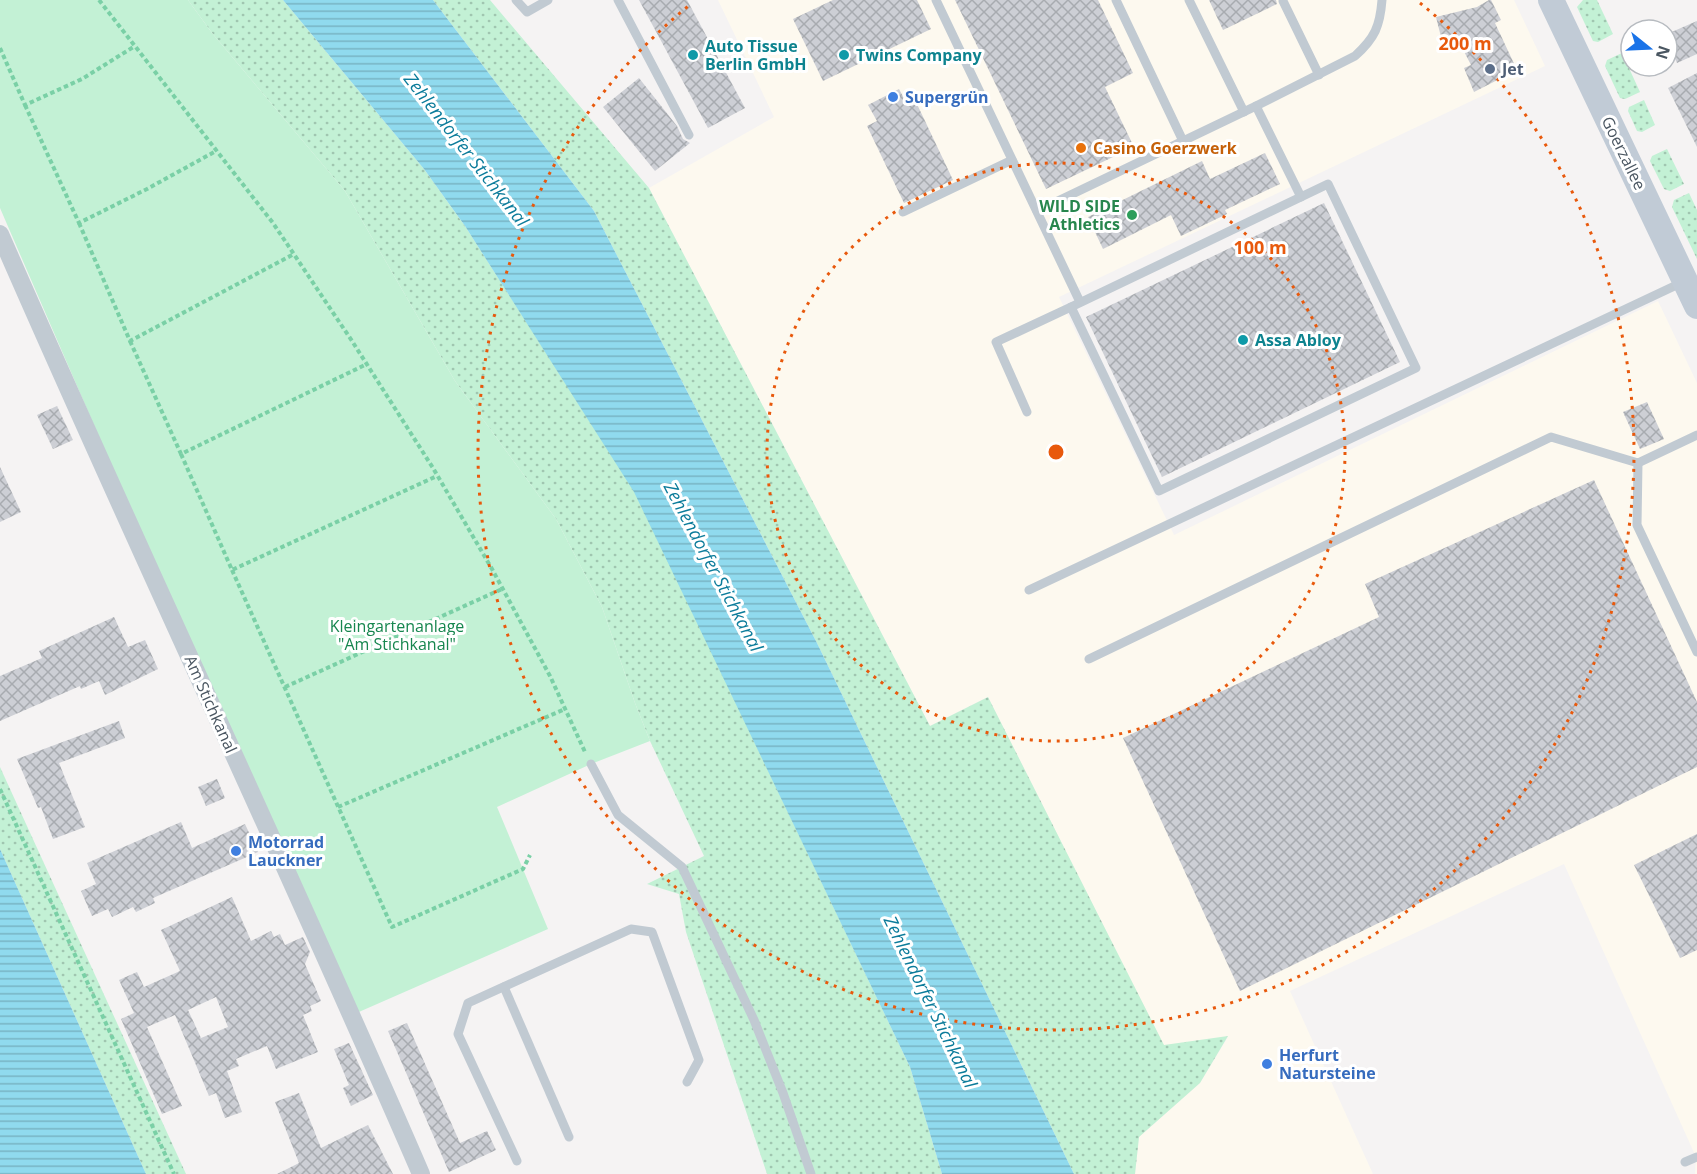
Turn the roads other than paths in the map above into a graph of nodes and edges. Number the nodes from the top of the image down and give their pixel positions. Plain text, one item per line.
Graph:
1 (516, 0) edge
2 (548, 0) edge
3 (618, 0) edge
4 (936, 0) edge
5 (1116, 0) edge
6 (1189, 0) edge
7 (1382, 0) edge
8 (1551, 0) edge
9 (1283, 1) edge
10 (1319, 75) junction
11 (1256, 106) junction
12 (1244, 112) junction
13 (689, 135) dead end
14 (1183, 141) junction
15 (1012, 160) junction
16 (1300, 197) junction
17 (1037, 211) junction
18 (903, 212) dead end
19 (0, 234) edge
20 (1685, 281) junction
21 (1076, 305) junction
22 (1697, 306) edge
23 (1027, 412) dead end
24 (1697, 435) edge
25 (1638, 463) junction
26 (1029, 590) dead end
27 (1697, 652) edge
28 (1089, 659) dead end
29 (591, 764) road end
30 (504, 987) junction
31 (687, 1082) dead end
32 (569, 1137) dead end
33 (1697, 1157) edge
34 (517, 1161) dead end
35 (1685, 1162) dead end
36 (421, 1174) edge
37 (811, 1174) edge

1 - 2 lane
3 - 13 lane
4 - 15 lane
5 - 14 lane
6 - 12 lane
7 - 10 lane
8 - 20 main road, Goerzallee
9 - 10 lane
10 - 11 lane
11 - 12 lane
11 - 16 lane
12 - 14 lane
14 - 17 lane
15 - 17 lane
15 - 18 lane
16 - 21 lane
16 - 21 lane
17 - 21 lane
19 - 36 street, Am Stichkanal
20 - 22 main road, Goerzallee
20 - 26 lane
21 - 23 lane
24 - 25 lane
25 - 27 lane
25 - 28 lane
29 - 37 lane
30 - 31 lane
30 - 32 lane
30 - 34 lane
33 - 35 lane

